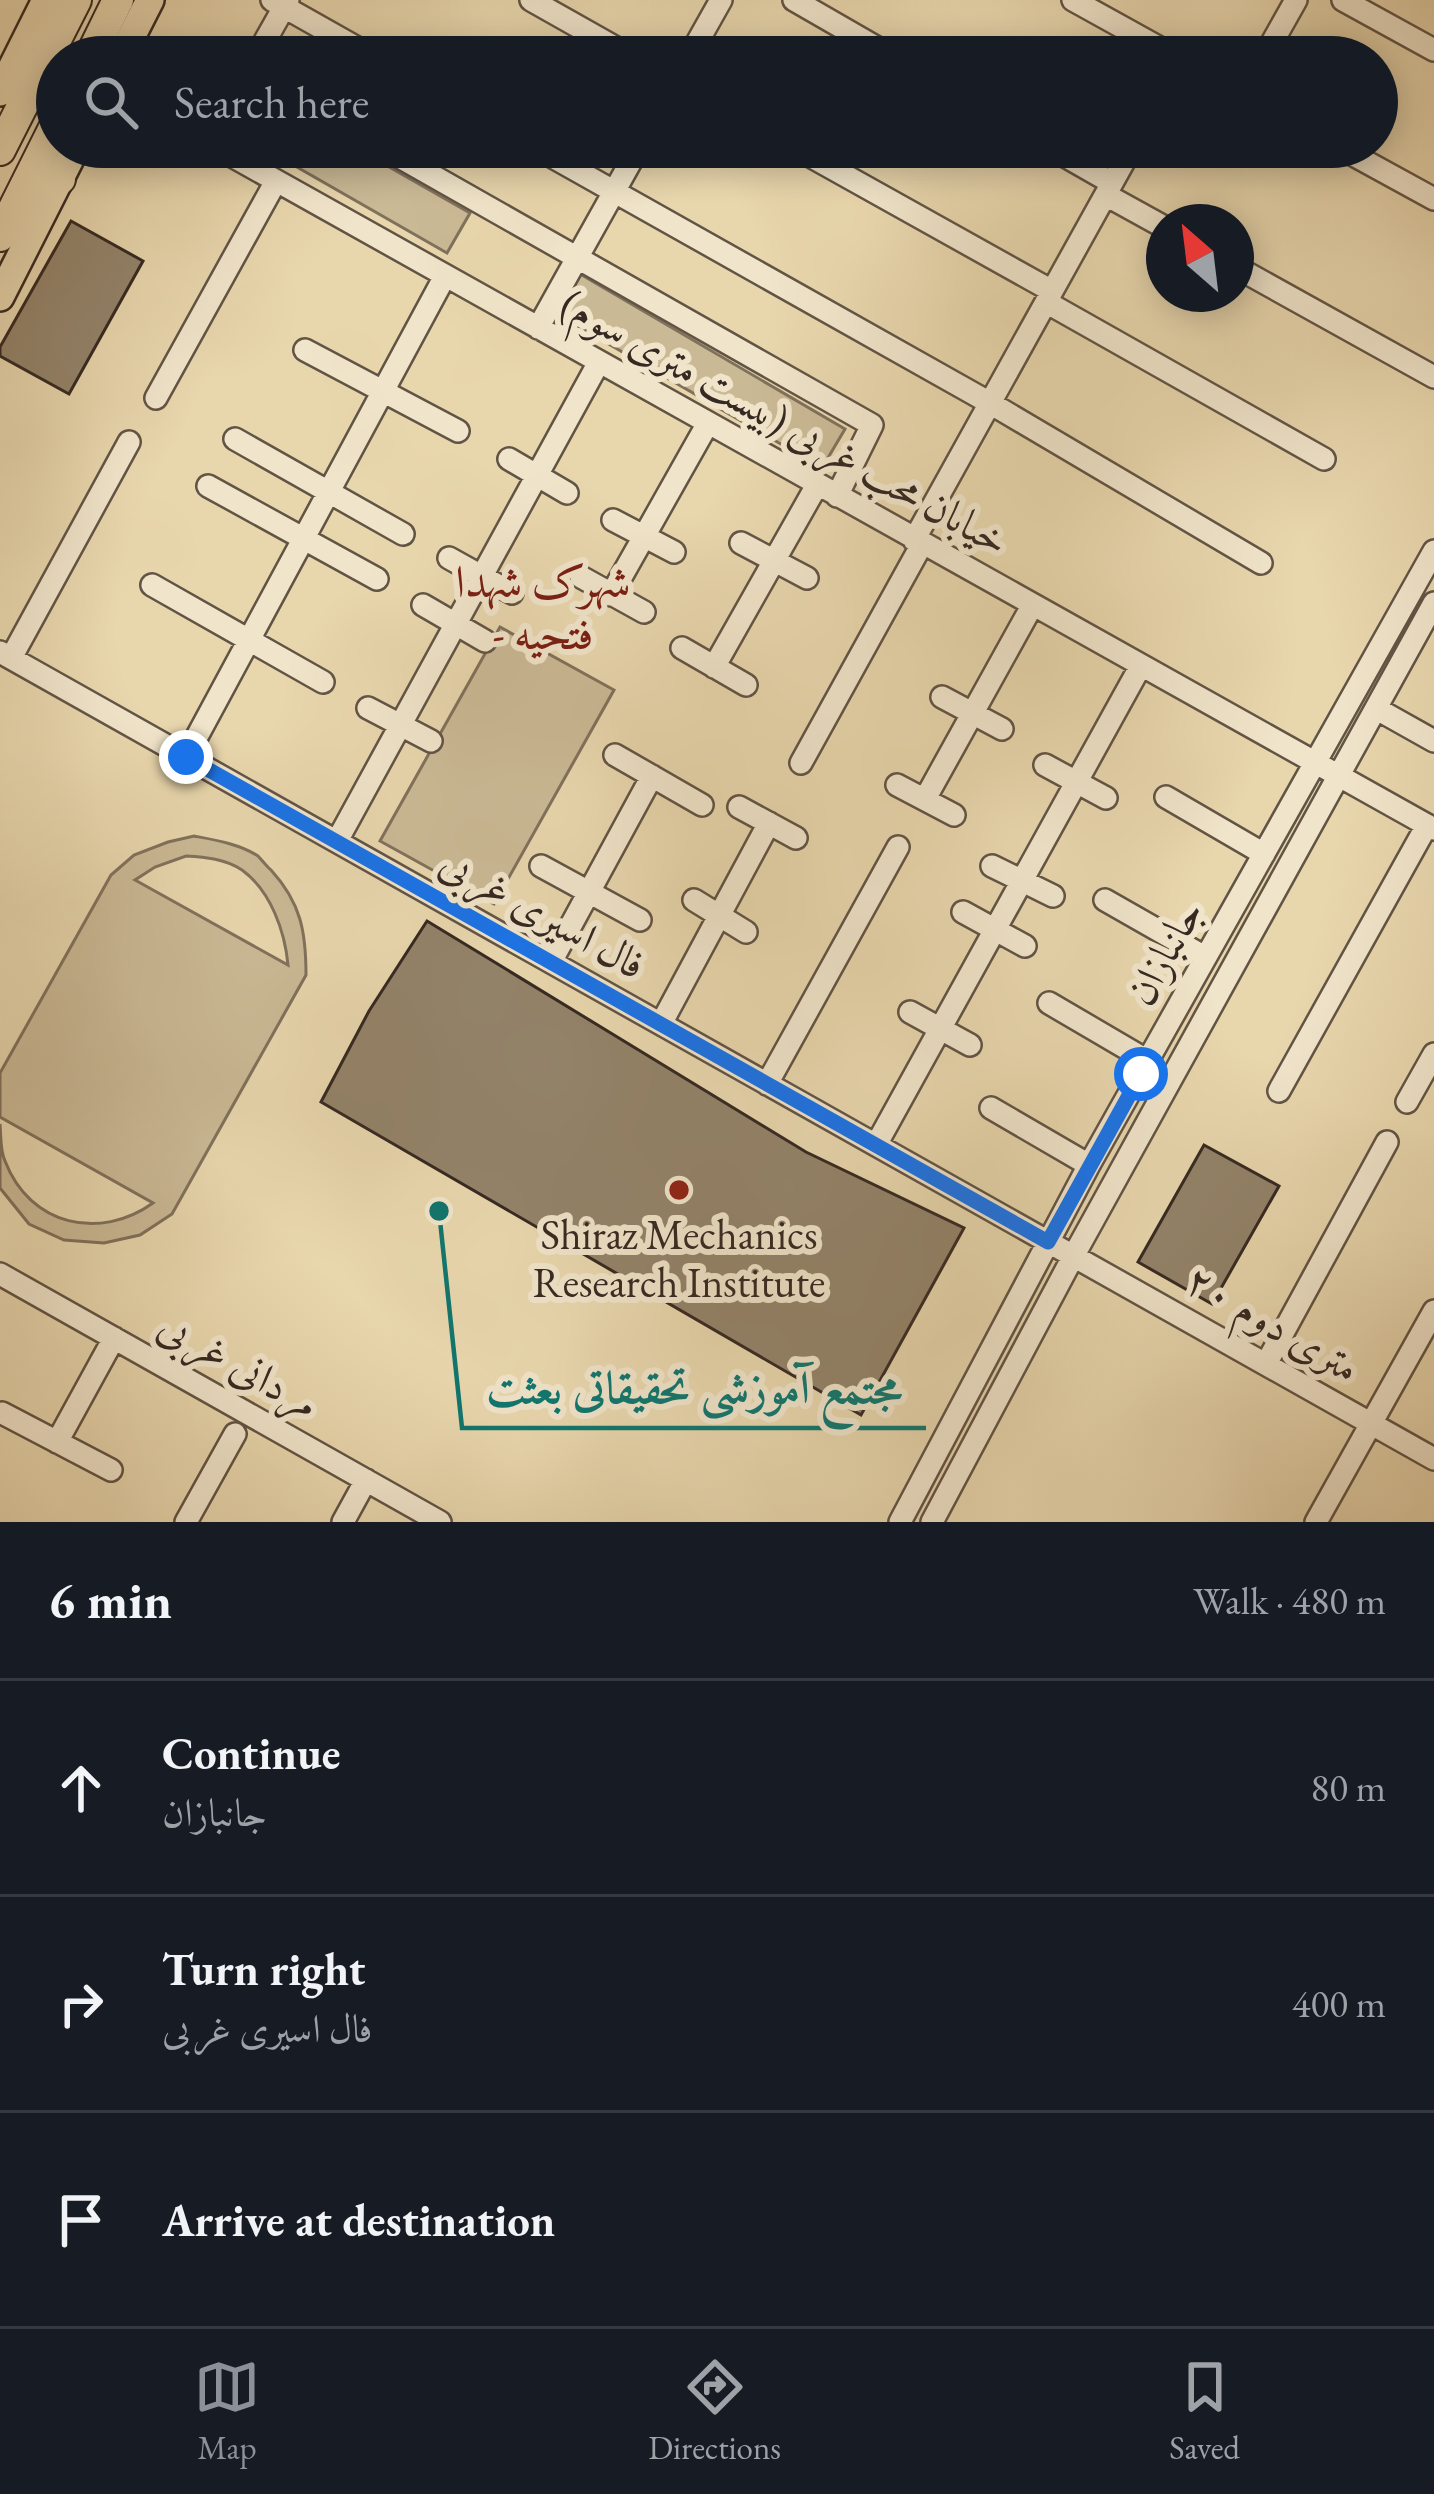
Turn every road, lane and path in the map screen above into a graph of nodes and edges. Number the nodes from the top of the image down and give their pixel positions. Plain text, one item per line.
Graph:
1 (46, 0) edge
2 (76, 0) edge
3 (118, 0) edge
4 (150, 0) edge
5 (531, 0) edge
6 (721, 0) edge
7 (794, 0) edge
8 (1073, 0) edge
9 (1296, 0) edge
10 (1343, 0) edge
11 (281, 2) edge
12 (64, 36) edge
13 (100, 36) edge
14 (132, 36) edge
15 (266, 36) edge
16 (338, 36) edge
17 (595, 36) edge
18 (701, 36) edge
19 (857, 36) edge
20 (1138, 36) edge
21 (1276, 36) edge
22 (1434, 50) edge
23 (0, 92) edge
24 (36, 101) edge
25 (0, 150) edge
26 (36, 164) edge
27 (66, 168) edge
28 (253, 168) edge
29 (418, 168) edge
30 (573, 168) edge
31 (627, 168) edge
32 (830, 168) edge
33 (1079, 168) edge
34 (1120, 168) edge
35 (1377, 168) edge
36 (60, 179) junction
37 (276, 181) junction
38 (1109, 189) junction
39 (614, 191) junction
40 (1434, 200) edge
41 (1146, 215) edge
42 (2, 232) edge
43 (576, 259) junction
44 (446, 276) junction
45 (1254, 277) edge
46 (0, 297) edge
47 (1049, 297) junction
48 (538, 328) junction
49 (305, 350) dead end
50 (599, 362) junction
51 (1434, 377) edge
52 (383, 392) junction
53 (156, 398) dead end
54 (990, 404) junction
55 (708, 423) junction
56 (458, 431) dead end
57 (235, 439) dead end
58 (129, 442) dead end
59 (509, 458) dead end
60 (1324, 459) dead end
61 (537, 475) junction
62 (208, 486) dead end
63 (827, 490) junction
64 (329, 492) junction
65 (567, 493) dead end
66 (613, 520) dead end
67 (403, 534) dead end
68 (644, 536) junction
69 (304, 538) junction
70 (918, 542) junction
71 (741, 543) dead end
72 (1434, 551) edge
73 (674, 552) dead end
74 (449, 558) dead end
75 (775, 561) junction
76 (1261, 563) dead end
77 (482, 576) junction
78 (580, 577) dead end
79 (807, 578) dead end
80 (377, 579) dead end
81 (152, 586) dead end
82 (512, 593) dead end
83 (611, 595) junction
84 (423, 605) dead end
85 (1032, 606) junction
86 (1433, 609) edge
87 (644, 612) dead end
88 (455, 624) junction
89 (249, 640) junction
90 (485, 641) dead end
91 (682, 648) dead end
92 (5, 655) edge
93 (715, 667) junction
94 (1140, 667) junction
95 (322, 682) dead end
96 (746, 685) dead end
97 (942, 697) dead end
98 (368, 708) dead end
99 (1377, 709) junction
100 (973, 713) junction
101 (400, 725) junction
102 (1002, 729) dead end
103 (430, 741) dead end
104 (1434, 741) edge
105 (615, 755) dead end
106 (186, 757) junction
107 (801, 764) dead end
108 (1045, 765) dead end
109 (1315, 765) junction
110 (652, 776) junction
111 (1340, 777) junction
112 (1076, 782) junction
113 (897, 785) dead end
114 (1106, 797) dead end
115 (1166, 797) dead end
116 (925, 799) junction
117 (702, 805) dead end
118 (739, 807) dead end
119 (954, 815) dead end
120 (769, 823) junction
121 (1430, 827) edge
122 (796, 838) dead end
123 (337, 842) junction
124 (898, 847) dead end
125 (1264, 854) junction
126 (541, 866) dead end
127 (992, 866) dead end
128 (1022, 880) junction
129 (589, 892) junction
130 (1053, 896) dead end
131 (694, 900) dead end
132 (1106, 900) dead end
133 (963, 912) dead end
134 (719, 915) junction
135 (640, 920) dead end
136 (995, 929) junction
137 (746, 932) dead end
138 (1025, 946) dead end
139 (1205, 957) junction
140 (550, 962) junction
141 (1048, 1003) dead end
142 (910, 1012) dead end
143 (661, 1024) junction
144 (940, 1028) junction
145 (970, 1045) dead end
146 (1434, 1054) edge
147 (1148, 1061) junction
148 (767, 1084) junction
149 (1279, 1090) dead end
150 (1407, 1102) dead end
151 (991, 1108) dead end
152 (1387, 1142) dead end
153 (876, 1145) junction
154 (1090, 1166) junction
155 (1048, 1242) junction
156 (1074, 1255) junction
157 (0, 1274) edge
158 (1434, 1310) edge
159 (114, 1338) junction
160 (1266, 1364) junction
161 (2, 1413) edge
162 (1372, 1424) junction
163 (235, 1433) dead end
164 (57, 1442) junction
165 (1434, 1459) edge
166 (111, 1470) dead end
167 (366, 1480) junction
168 (186, 1522) edge
169 (343, 1522) edge
170 (440, 1522) edge
171 (900, 1522) edge
172 (932, 1522) edge
173 (1316, 1522) edge

1 - 23 main road
2 - 12 highway
3 - 13 highway
4 - 14 main road
5 - 17 street
6 - 18 street
7 - 19 street
8 - 20 street
9 - 21 street
10 - 22 street
11 - 15 street
11 - 16 street
24 - 25 highway
26 - 42 highway
27 - 36 main road
28 - 37 street, خیابان محب غربی (بیست متری سوم)
29 - 43 street
30 - 39 street
31 - 39 street
32 - 47 street
33 - 38 street
34 - 38 street
35 - 40 street
36 - 42 highway
36 - 46 main road
37 - 44 street, خیابان محب غربی (بیست متری سوم)
37 - 53 street
38 - 41 street
38 - 47 street
39 - 43 street
39 - 54 street
43 - 48 street
43 - 63 street
44 - 48 street, خیابان محب غربی (بیست متری سوم)
44 - 52 street
45 - 51 street
47 - 54 street
47 - 60 street
48 - 50 street, خیابان محب غربی (بیست متری سوم)
49 - 52 street
50 - 55 street, خیابان محب غربی (بیست متری سوم)
50 - 61 street
52 - 56 street
52 - 64 street
54 - 70 street
54 - 76 street
55 - 63 street, خیابان محب غربی (بیست متری سوم)
55 - 68 street
57 - 64 street
58 - 92 street
59 - 61 street
61 - 65 street
61 - 77 street
62 - 69 street
63 - 70 street, خیابان محب غربی (بیست متری سوم)
63 - 75 street
64 - 67 street
64 - 69 street
66 - 68 street
68 - 73 street
68 - 83 street
69 - 80 street
69 - 89 street
70 - 85 street, خیابان محب غربی (بیست متری سوم)
70 - 107 street
71 - 75 street
72 - 109 street, جانبازان
74 - 77 street
75 - 79 street
75 - 93 street
77 - 82 street
77 - 88 street
78 - 83 street
81 - 89 street
83 - 87 street
84 - 88 street
85 - 94 street, خیابان محب غربی (بیست متری سوم)
85 - 100 street
86 - 99 street, جانبازان
88 - 90 street
88 - 101 street
89 - 95 street
89 - 106 street
91 - 93 street
92 - 106 street, فال اسیری غربی
93 - 96 street
94 - 109 street, خیابان محب غربی (بیست متری سوم)
94 - 112 street
97 - 100 street
98 - 101 street
99 - 104 street
99 - 111 street, جانبازان
100 - 102 street
100 - 116 street
101 - 103 street
101 - 123 street
105 - 110 street
106 - 123 street, فال اسیری غربی
108 - 112 street
109 - 111 street, خیابان محب غربی (بیست متری سوم)
109 - 125 street, جانبازان
110 - 117 street
110 - 129 street
111 - 121 street, خیابان محب غربی (بیست متری سوم)
111 - 156 street, جانبازان
112 - 114 street
112 - 128 street
113 - 116 street
115 - 125 street
116 - 119 street
118 - 120 street
120 - 122 street
120 - 134 street
121 - 149 street
123 - 140 street, فال اسیری غربی
124 - 148 street
125 - 139 street, جانبازان
126 - 129 street
127 - 128 street
128 - 130 street
128 - 136 street
129 - 135 street
129 - 140 street
131 - 134 street
132 - 139 street
133 - 136 street
134 - 137 street
134 - 143 street
136 - 138 street
136 - 144 street
139 - 147 street, جانبازان
140 - 143 street, فال اسیری غربی
141 - 147 street
142 - 144 street
143 - 148 street, فال اسیری غربی
144 - 145 street
144 - 153 street
146 - 150 street
147 - 154 street, جانبازان
148 - 153 street, فال اسیری غربی
151 - 154 street
152 - 160 street
153 - 155 street, فال اسیری غربی
154 - 155 street, جانبازان
155 - 156 street, ۲۰ متری دوم
155 - 171 street, جانبازان
156 - 160 street, ۲۰ متری دوم
156 - 172 street, جانبازان
157 - 159 street, مردانی غربی
158 - 162 street
159 - 164 street
159 - 167 street, مردانی غربی
160 - 162 street, ۲۰ متری دوم
161 - 164 street
162 - 165 street, ۲۰ متری دوم
162 - 173 street
163 - 168 street
164 - 166 street
167 - 169 street
167 - 170 street, مردانی غربی

